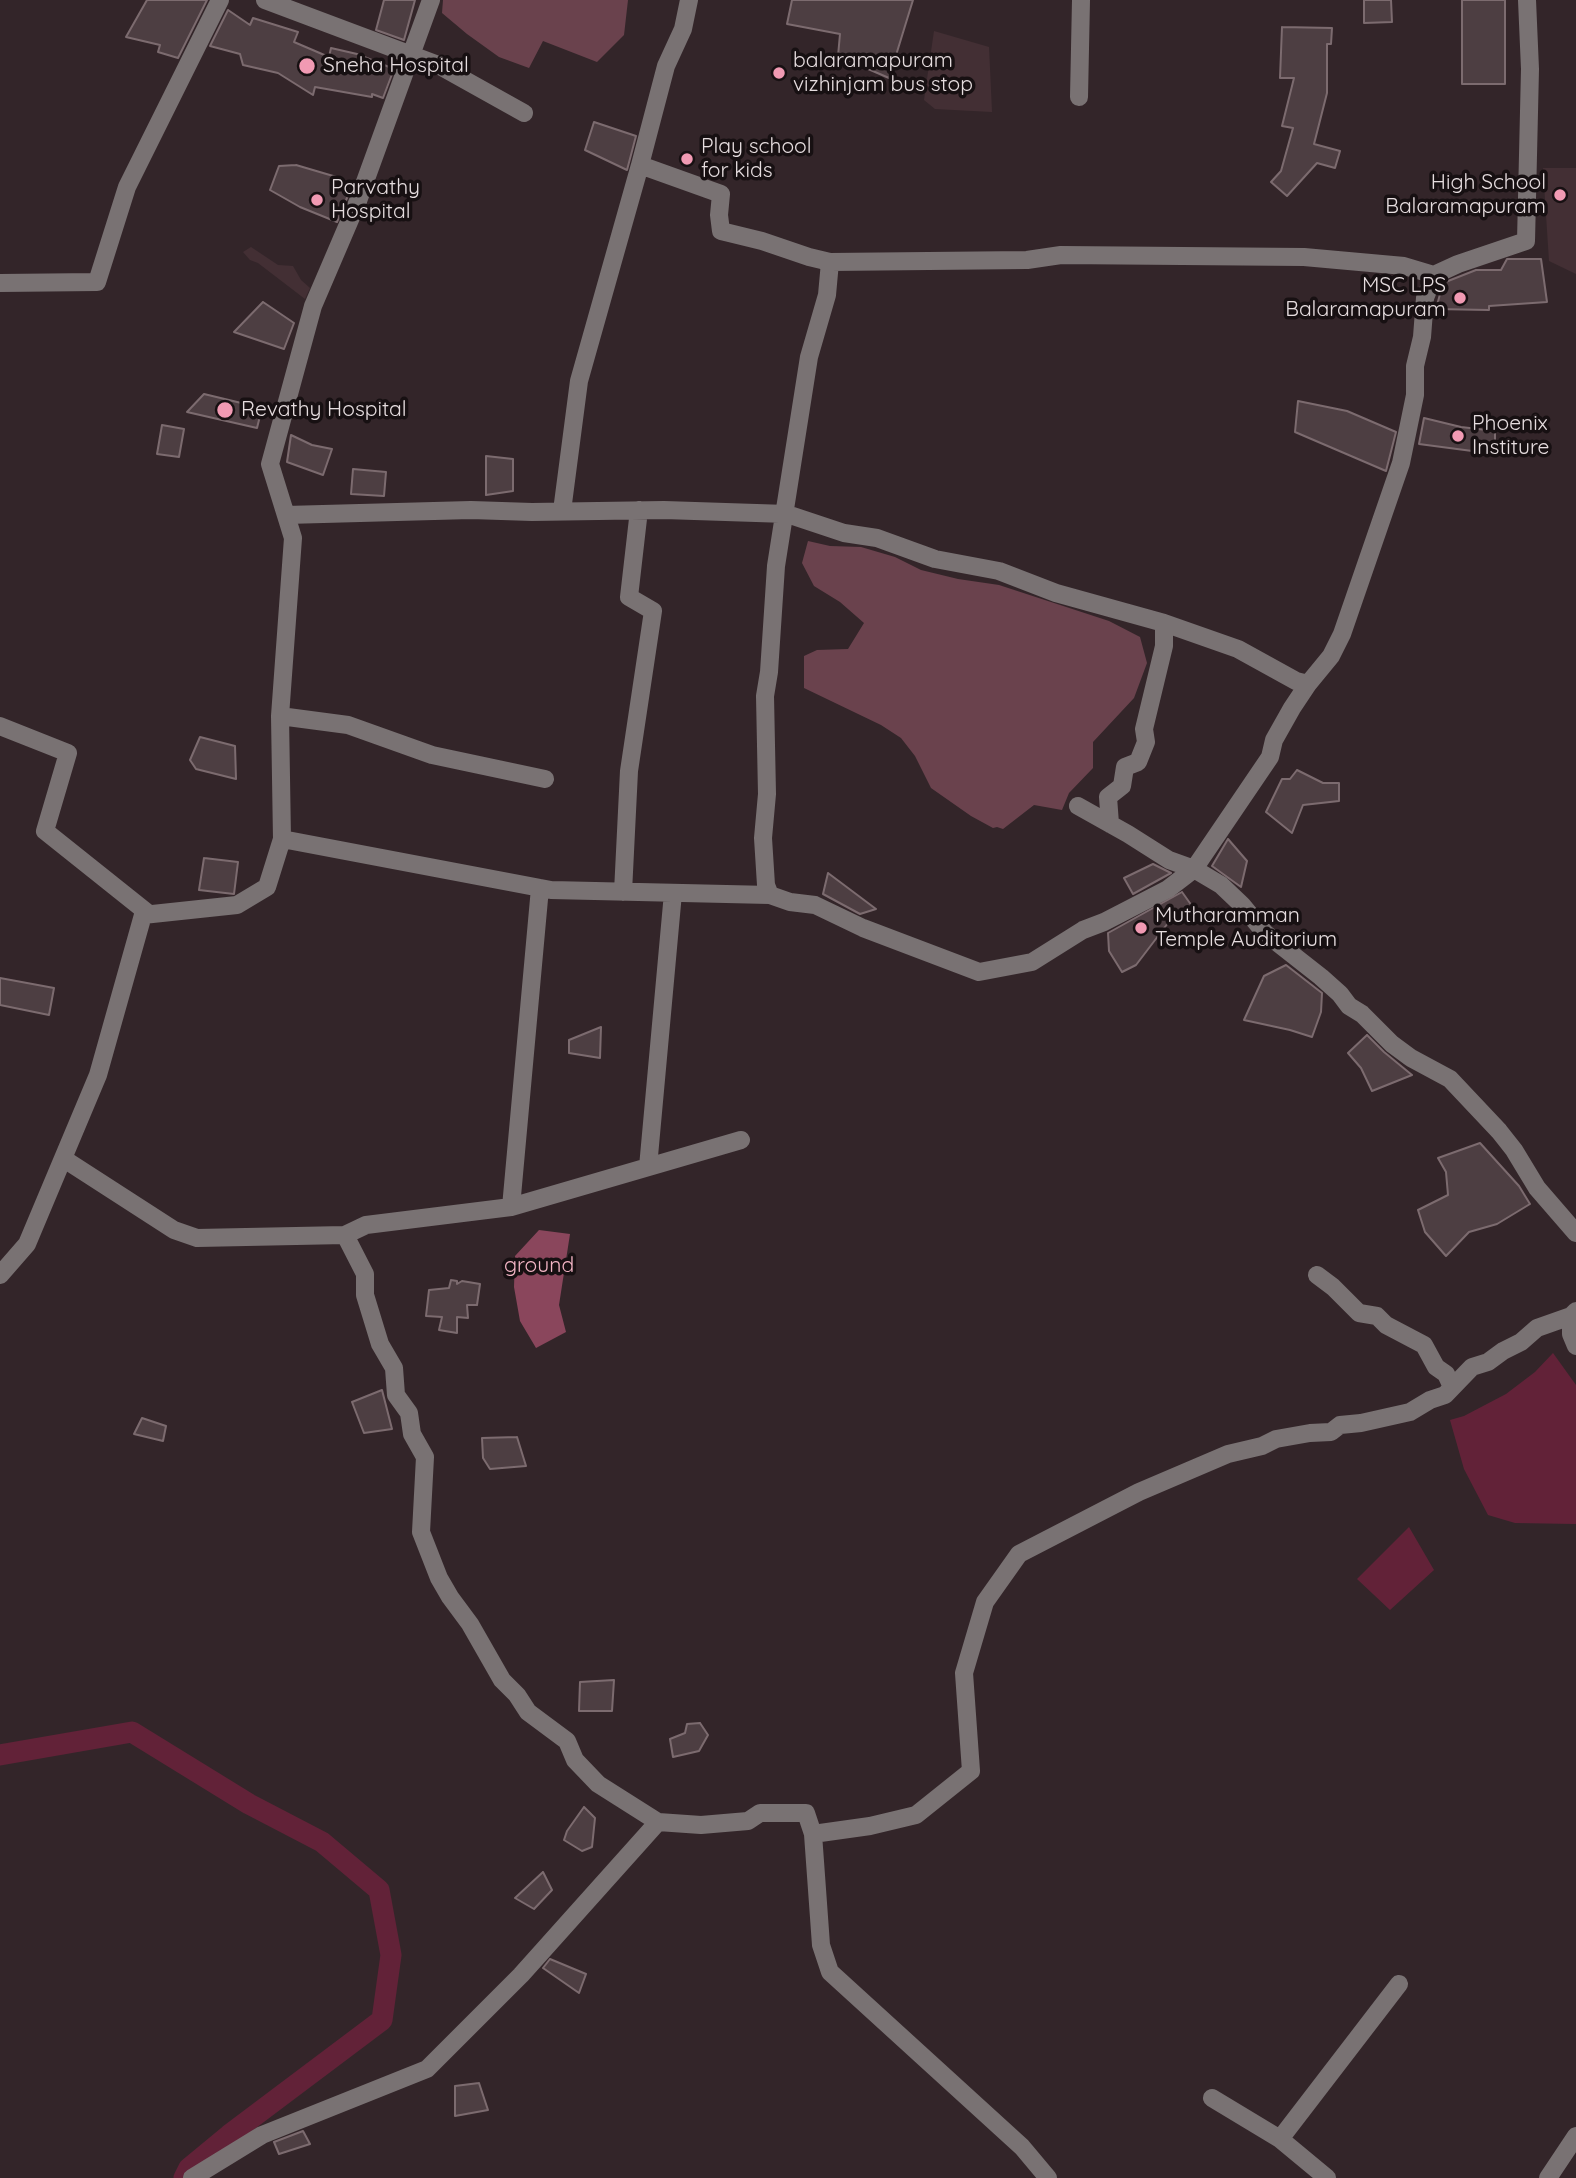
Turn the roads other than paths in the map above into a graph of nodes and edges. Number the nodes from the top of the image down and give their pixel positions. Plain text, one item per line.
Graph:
1 (220, 0) edge
2 (265, 0) edge
3 (430, 0) edge
4 (688, 0) edge
5 (1081, 0) edge
6 (1527, 0) edge
7 (411, 55) junction
8 (1079, 97) dead end
9 (524, 113) dead end
10 (640, 165) junction
11 (830, 262) junction
12 (1434, 275) junction
13 (0, 284) edge
14 (639, 510) junction
15 (562, 511) junction
16 (786, 514) junction
17 (286, 515) junction
18 (1164, 623) junction
19 (1308, 684) junction
20 (280, 716) junction
21 (0, 726) edge
22 (545, 779) dead end
23 (1078, 806) dead end
24 (1110, 824) junction
25 (282, 839) junction
26 (1194, 869) junction
27 (540, 888) junction
28 (623, 892) junction
29 (673, 893) junction
30 (770, 895) junction
31 (149, 914) junction
32 (741, 1140) dead end
33 (64, 1158) junction
34 (648, 1167) junction
35 (511, 1207) junction
36 (1576, 1233) edge
37 (345, 1235) junction
38 (0, 1275) edge
39 (1317, 1275) dead end
40 (1574, 1314) edge
41 (1576, 1346) edge
42 (1452, 1387) junction
43 (658, 1822) junction
44 (813, 1834) junction
45 (1399, 1984) dead end
46 (1212, 2098) dead end
47 (1576, 2136) edge
48 (1280, 2139) junction
49 (192, 2178) edge
50 (1048, 2178) edge
51 (1327, 2178) edge
52 (1548, 2178) edge

1 - 13 street
2 - 7 street
3 - 7 street
4 - 10 street
5 - 8 street
6 - 12 street
7 - 9 street
7 - 17 street
10 - 11 street
10 - 15 street
11 - 12 street
11 - 16 street
12 - 19 street
14 - 15 street
14 - 16 street
14 - 28 street
15 - 17 street
16 - 18 street
16 - 30 street
17 - 20 street
18 - 19 street
18 - 24 street
19 - 26 street
20 - 22 street
20 - 25 street
21 - 31 street
23 - 24 street
24 - 26 street
25 - 27 street
25 - 31 street
26 - 30 street
26 - 36 street
27 - 28 street
27 - 35 street
28 - 29 street
29 - 30 street
29 - 34 street
31 - 33 street
32 - 34 street
33 - 37 street
33 - 38 street
34 - 35 street
35 - 37 street
37 - 43 street
39 - 42 street
40 - 41 street
40 - 42 street
42 - 44 street
43 - 44 street
43 - 49 street
44 - 50 street
45 - 48 street
46 - 48 street
47 - 52 street
48 - 51 street

